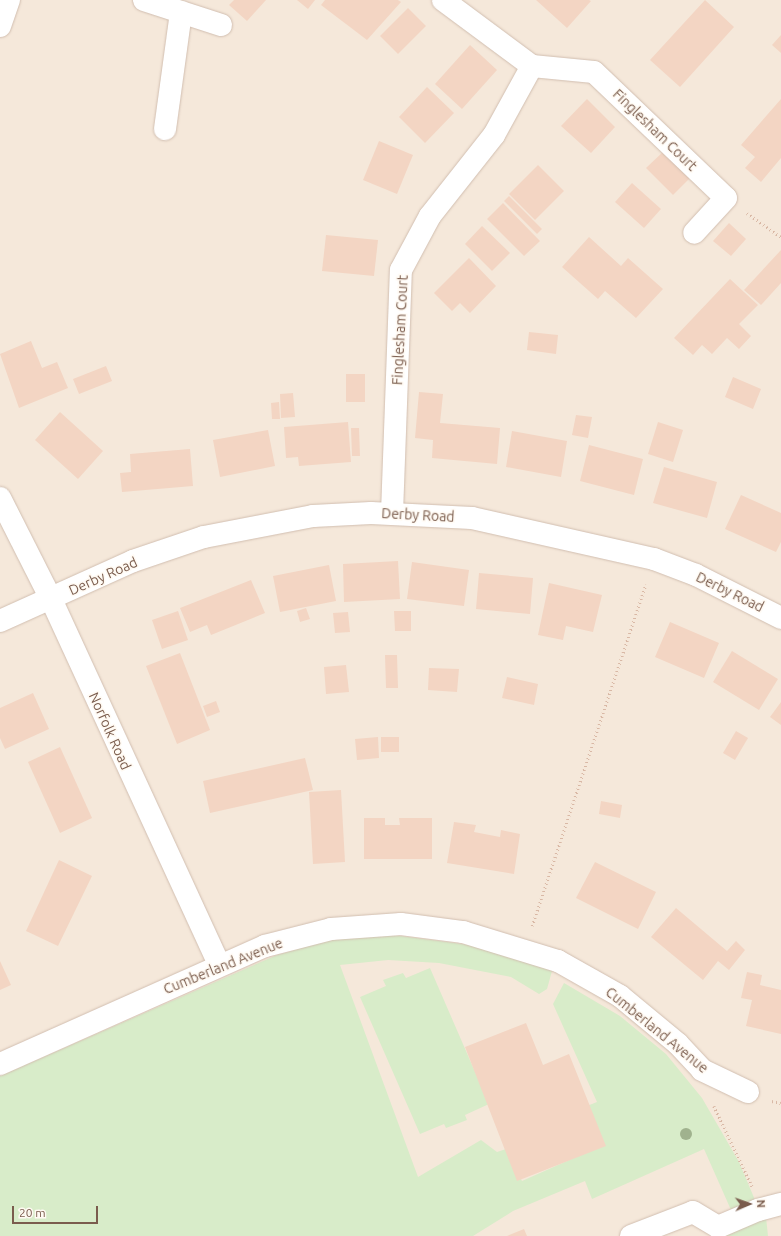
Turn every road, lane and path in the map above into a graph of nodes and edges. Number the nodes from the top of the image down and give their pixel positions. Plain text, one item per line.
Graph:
1 (9, 0) edge
2 (144, 0) edge
3 (443, 0) edge
4 (181, 12) junction
5 (221, 25) dead end
6 (0, 26) edge
7 (532, 66) junction
8 (165, 129) dead end
9 (726, 198) junction
10 (694, 233) dead end
11 (781, 237) edge
12 (0, 498) edge
13 (392, 513) junction
14 (654, 558) junction
15 (51, 599) junction
16 (781, 618) edge
17 (0, 621) edge
18 (524, 948) junction
19 (219, 965) junction
20 (0, 1064) edge
21 (702, 1070) junction
22 (748, 1092) dead end
23 (781, 1204) edge
24 (758, 1210) junction
25 (631, 1236) edge

1 - 6 street
2 - 4 street
3 - 7 street
4 - 5 street
4 - 8 street
7 - 9 street, Finglesham Court
7 - 13 street, Finglesham Court
9 - 10 street
9 - 11 path
12 - 15 street, Norfolk Road
13 - 14 street, Derby Road
13 - 15 street, Derby Road
14 - 16 street, Derby Road
14 - 18 path
15 - 17 street, Derby Road
15 - 19 street, Norfolk Road
18 - 19 street, Cumberland Avenue
18 - 21 street, Cumberland Avenue
19 - 20 street, Cumberland Avenue
21 - 22 street, Cumberland Avenue
21 - 24 path
23 - 24 street
24 - 25 street

